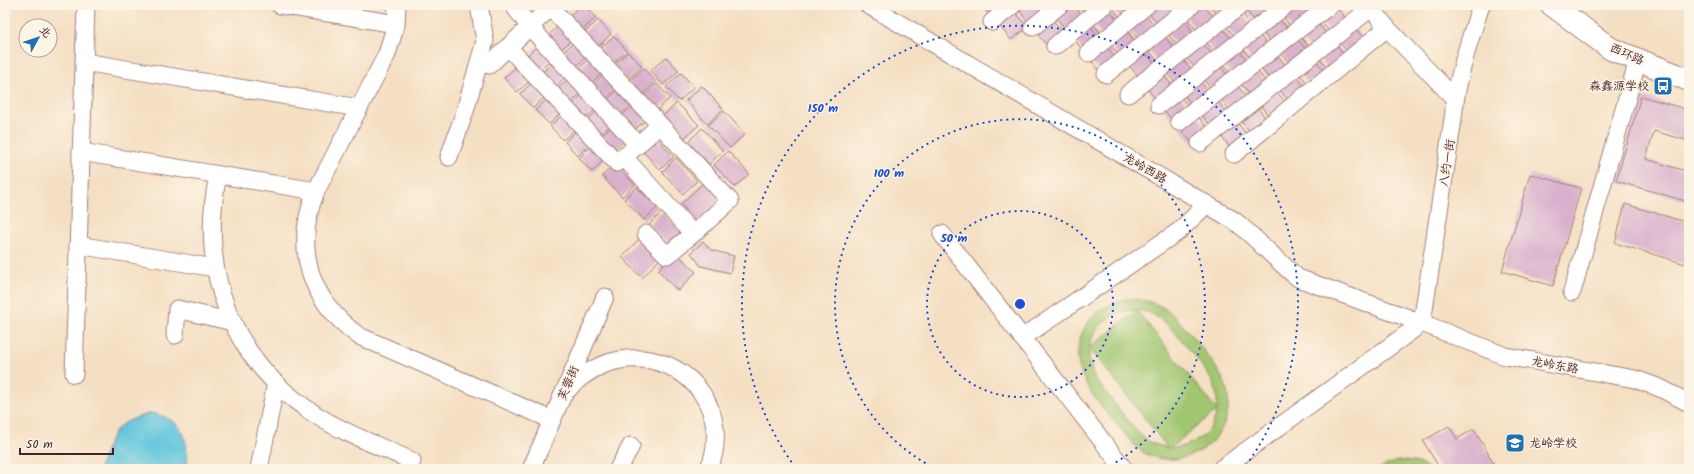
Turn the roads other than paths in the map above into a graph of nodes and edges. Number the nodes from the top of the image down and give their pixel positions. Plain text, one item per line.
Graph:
1 (86, 5) edge
2 (280, 5) edge
3 (397, 5) edge
4 (479, 5) edge
5 (514, 5) edge
6 (868, 5) edge
7 (1013, 5) edge
8 (1060, 5) edge
9 (1104, 5) edge
10 (1147, 5) edge
11 (1192, 5) edge
12 (1241, 5) edge
13 (1286, 5) edge
14 (1330, 5) edge
15 (1482, 5) edge
16 (1552, 5) edge
17 (1569, 5) edge
18 (298, 6) edge
19 (552, 6) edge
20 (1370, 6) edge
21 (992, 22) dead end
22 (396, 24) junction
23 (530, 27) junction
24 (1034, 27) dead end
25 (1387, 28) junction
26 (1054, 46) dead end
27 (508, 47) junction
28 (1089, 53) dead end
29 (1638, 60) junction
30 (84, 62) junction
31 (489, 65) dead end
32 (1689, 68) edge
33 (1106, 74) dead end
34 (1689, 80) edge
35 (1128, 94) dead end
36 (1455, 99) junction
37 (1159, 105) dead end
38 (359, 108) junction
39 (1179, 122) dead end
40 (660, 125) junction
41 (1200, 143) dead end
42 (638, 144) junction
43 (81, 152) junction
44 (1234, 154) dead end
45 (624, 157) junction
46 (450, 158) dead end
47 (218, 175) junction
48 (316, 191) junction
49 (1207, 204) junction
50 (646, 234) dead end
51 (693, 234) junction
52 (942, 234) dead end
53 (78, 245) junction
54 (215, 268) junction
55 (1572, 292) dead end
56 (604, 297) dead end
57 (233, 322) junction
58 (1422, 323) junction
59 (175, 335) dead end
60 (1022, 338) junction
61 (74, 374) dead end
62 (276, 383) junction
63 (562, 396) junction
64 (1689, 403) edge
65 (552, 420) junction
66 (631, 446) dead end
67 (259, 469) edge
68 (408, 469) edge
69 (531, 469) edge
70 (618, 469) edge
71 (708, 469) edge
72 (1124, 469) edge
73 (1221, 469) edge

1 - 30 street
2 - 18 street
3 - 22 street
4 - 46 street
5 - 23 street
6 - 49 street, 龙岭西路
7 - 21 street
8 - 24 street
9 - 26 street
10 - 28 street
11 - 33 street
12 - 35 street
13 - 37 street
14 - 39 street
15 - 36 street, 八约一街
16 - 29 main road, 西环路
17 - 32 main road, 西环路
18 - 22 street
19 - 23 street
19 - 40 street
20 - 25 street
20 - 41 street
22 - 38 street
23 - 27 street
23 - 42 street
25 - 36 street
25 - 44 street
27 - 31 street
27 - 45 street
29 - 34 main road, 西环路
29 - 55 street
30 - 38 street
30 - 43 street
36 - 58 street, 八约一街
38 - 48 street
40 - 42 street
40 - 51 street
42 - 45 street
43 - 47 street
43 - 53 street
45 - 51 street
47 - 48 street
47 - 54 street
48 - 65 street
49 - 58 street, 龙岭西路
49 - 60 street
50 - 51 street
52 - 60 street
53 - 54 street
53 - 61 street
54 - 57 street
56 - 63 street, 芙蓉街
57 - 59 street
57 - 62 street
58 - 64 street, 龙岭东路
58 - 73 street
60 - 72 street
62 - 67 street
62 - 68 street
63 - 65 street, 芙蓉街
63 - 71 street
65 - 69 street, 芙蓉街
66 - 70 street

